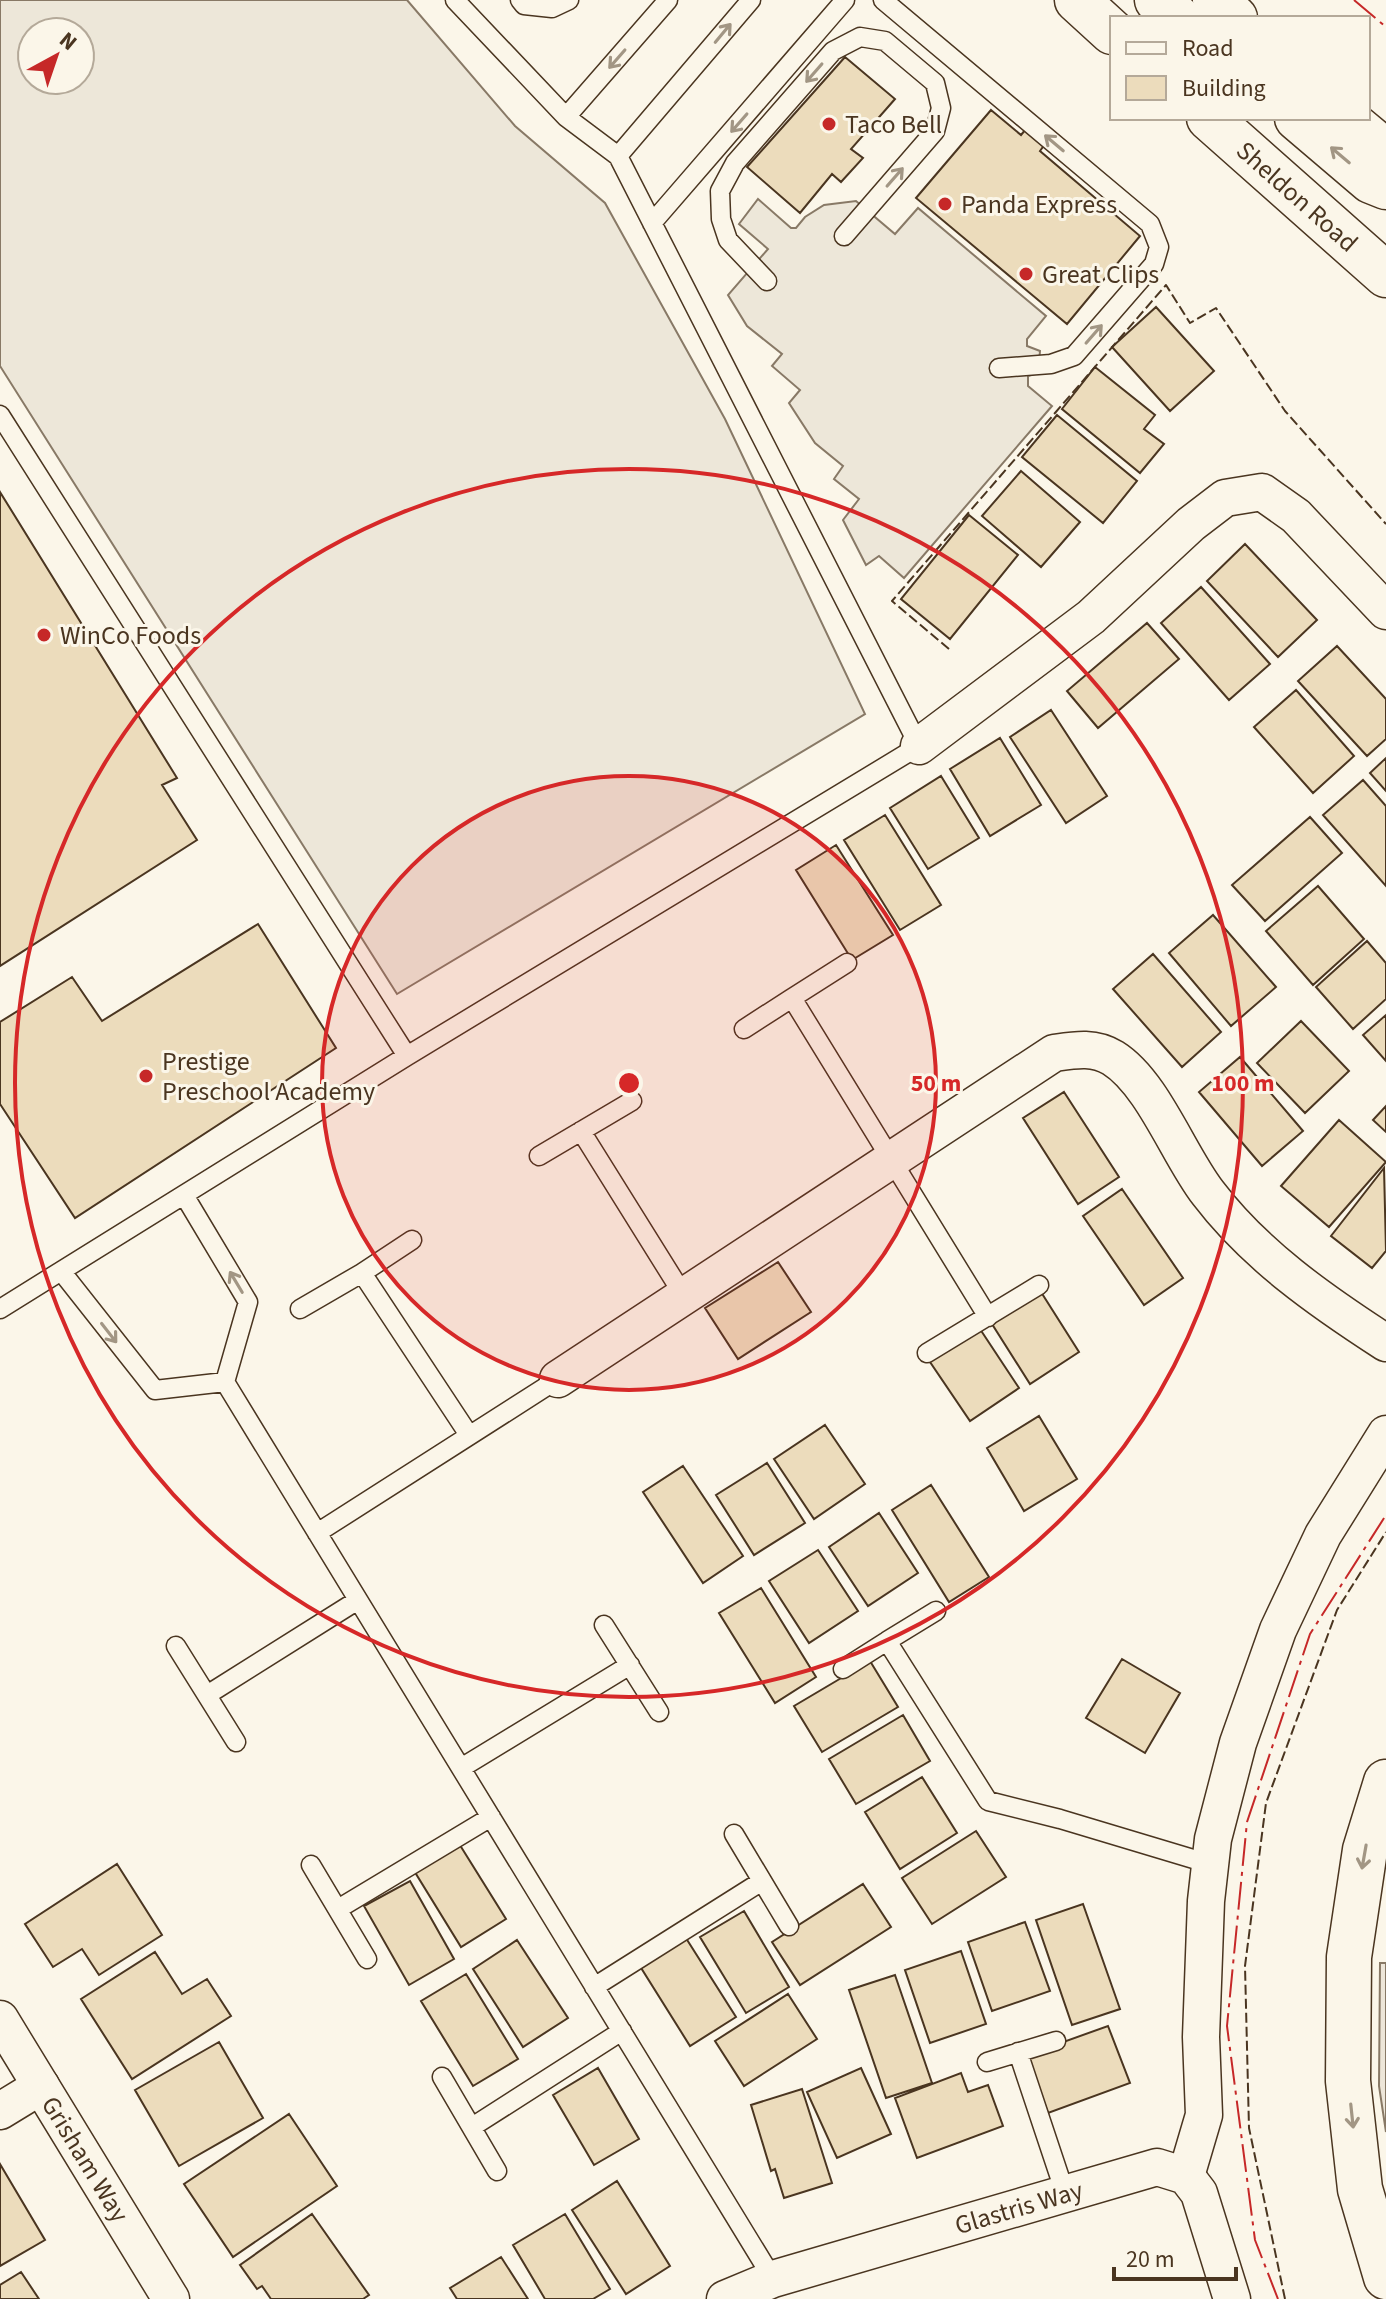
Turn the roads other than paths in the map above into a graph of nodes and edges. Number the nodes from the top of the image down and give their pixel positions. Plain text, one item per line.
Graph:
1 (455, 0) edge
2 (520, 0) edge
3 (569, 0) edge
4 (668, 0) edge
5 (751, 0) edge
6 (845, 0) edge
7 (883, 0) edge
8 (1077, 0) edge
9 (1157, 0) edge
10 (1215, 0) edge
11 (1176, 16) edge
12 (1233, 16) edge
13 (1110, 30) edge
14 (566, 117) junction
15 (1211, 120) edge
16 (1299, 120) edge
17 (1347, 120) edge
18 (1386, 152) edge
19 (618, 156) junction
20 (1386, 187) edge
21 (652, 223) junction
22 (844, 236) dead end
23 (1386, 275) edge
24 (767, 281) dead end
25 (999, 368) dead end
26 (0, 415) edge
27 (1386, 611) edge
28 (919, 746) junction
29 (847, 963) dead end
30 (792, 998) junction
31 (744, 1029) dead end
32 (407, 1056) junction
33 (632, 1101) dead end
34 (581, 1131) junction
35 (539, 1156) dead end
36 (892, 1158) junction
37 (184, 1195) junction
38 (412, 1240) dead end
39 (61, 1271) junction
40 (362, 1273) junction
41 (1039, 1285) dead end
42 (684, 1296) junction
43 (0, 1309) edge
44 (300, 1309) dead end
45 (988, 1317) junction
46 (1386, 1343) edge
47 (927, 1353) dead end
48 (558, 1379) joint
49 (225, 1382) junction
50 (1386, 1434) edge
51 (469, 1435) junction
52 (317, 1533) junction
53 (358, 1600) junction
54 (936, 1611) dead end
55 (604, 1625) dead end
56 (887, 1641) junction
57 (176, 1646) dead end
58 (630, 1665) junction
59 (843, 1669) dead end
60 (207, 1695) junction
61 (659, 1712) dead end
62 (236, 1742) dead end
63 (461, 1768) junction
64 (1386, 1782) edge
65 (491, 1817) junction
66 (734, 1834) dead end
67 (1210, 1864) junction
68 (311, 1865) dead end
69 (762, 1881) junction
70 (338, 1909) junction
71 (789, 1926) dead end
72 (367, 1959) dead end
73 (594, 1987) junction
74 (0, 2019) edge
75 (622, 2031) junction
76 (1056, 2041) dead end
77 (1018, 2052) junction
78 (987, 2062) dead end
79 (442, 2077) dead end
80 (41, 2086) junction
81 (0, 2111) edge
82 (472, 2127) junction
83 (497, 2171) dead end
84 (1186, 2176) junction
85 (1065, 2193) junction
86 (1386, 2277) edge
87 (773, 2279) junction
88 (171, 2299) edge
89 (725, 2299) edge
90 (1232, 2299) edge

1 - 14 lane
2 - 3 lane
4 -> 14 lane
19 -> 5 lane
6 -> 21 lane
25 -> 7 lane
8 - 13 main road
9 - 11 main road
10 - 12 main road
14 - 19 lane
15 - 23 main road, Sheldon Road
20 -> 16 main road
17 - 18 main road
19 - 21 lane
21 - 28 lane
22 -> 24 lane
26 - 32 lane
27 - 28 street
28 - 32 lane
29 - 30 lane
30 - 31 lane
30 - 36 lane
32 - 37 lane
33 - 34 lane
34 - 35 lane
34 - 42 lane
36 - 42 street
36 - 45 lane
36 - 46 street
37 - 39 lane
49 -> 37 lane
38 - 40 lane
39 - 43 lane
39 -> 49 lane
40 - 44 lane
40 - 51 lane
41 - 45 lane
42 - 48 street
45 - 47 lane
48 - 51 lane
49 - 52 lane
50 - 67 street
51 - 52 lane
52 - 53 lane
53 - 60 lane
53 - 63 lane
54 - 56 lane
55 - 58 lane
56 - 59 lane
56 - 67 lane
57 - 60 lane
58 - 61 lane
58 - 63 lane
60 - 62 lane
63 - 65 lane
64 -> 86 main road
65 - 70 lane
65 - 73 lane
66 - 69 lane
67 - 84 street
68 - 70 lane
69 - 71 lane
69 - 73 lane
70 - 72 lane
73 - 75 lane
74 - 80 street, Grisham Way
75 - 82 lane
75 - 87 lane
76 - 77 lane
77 - 78 lane
77 - 85 lane
79 - 82 lane
80 - 81 street
80 - 88 street, Grisham Way
82 - 83 lane
84 - 85 street, Glastris Way
84 - 90 street
85 - 87 street, Glastris Way
87 - 89 street, Glastris Way

